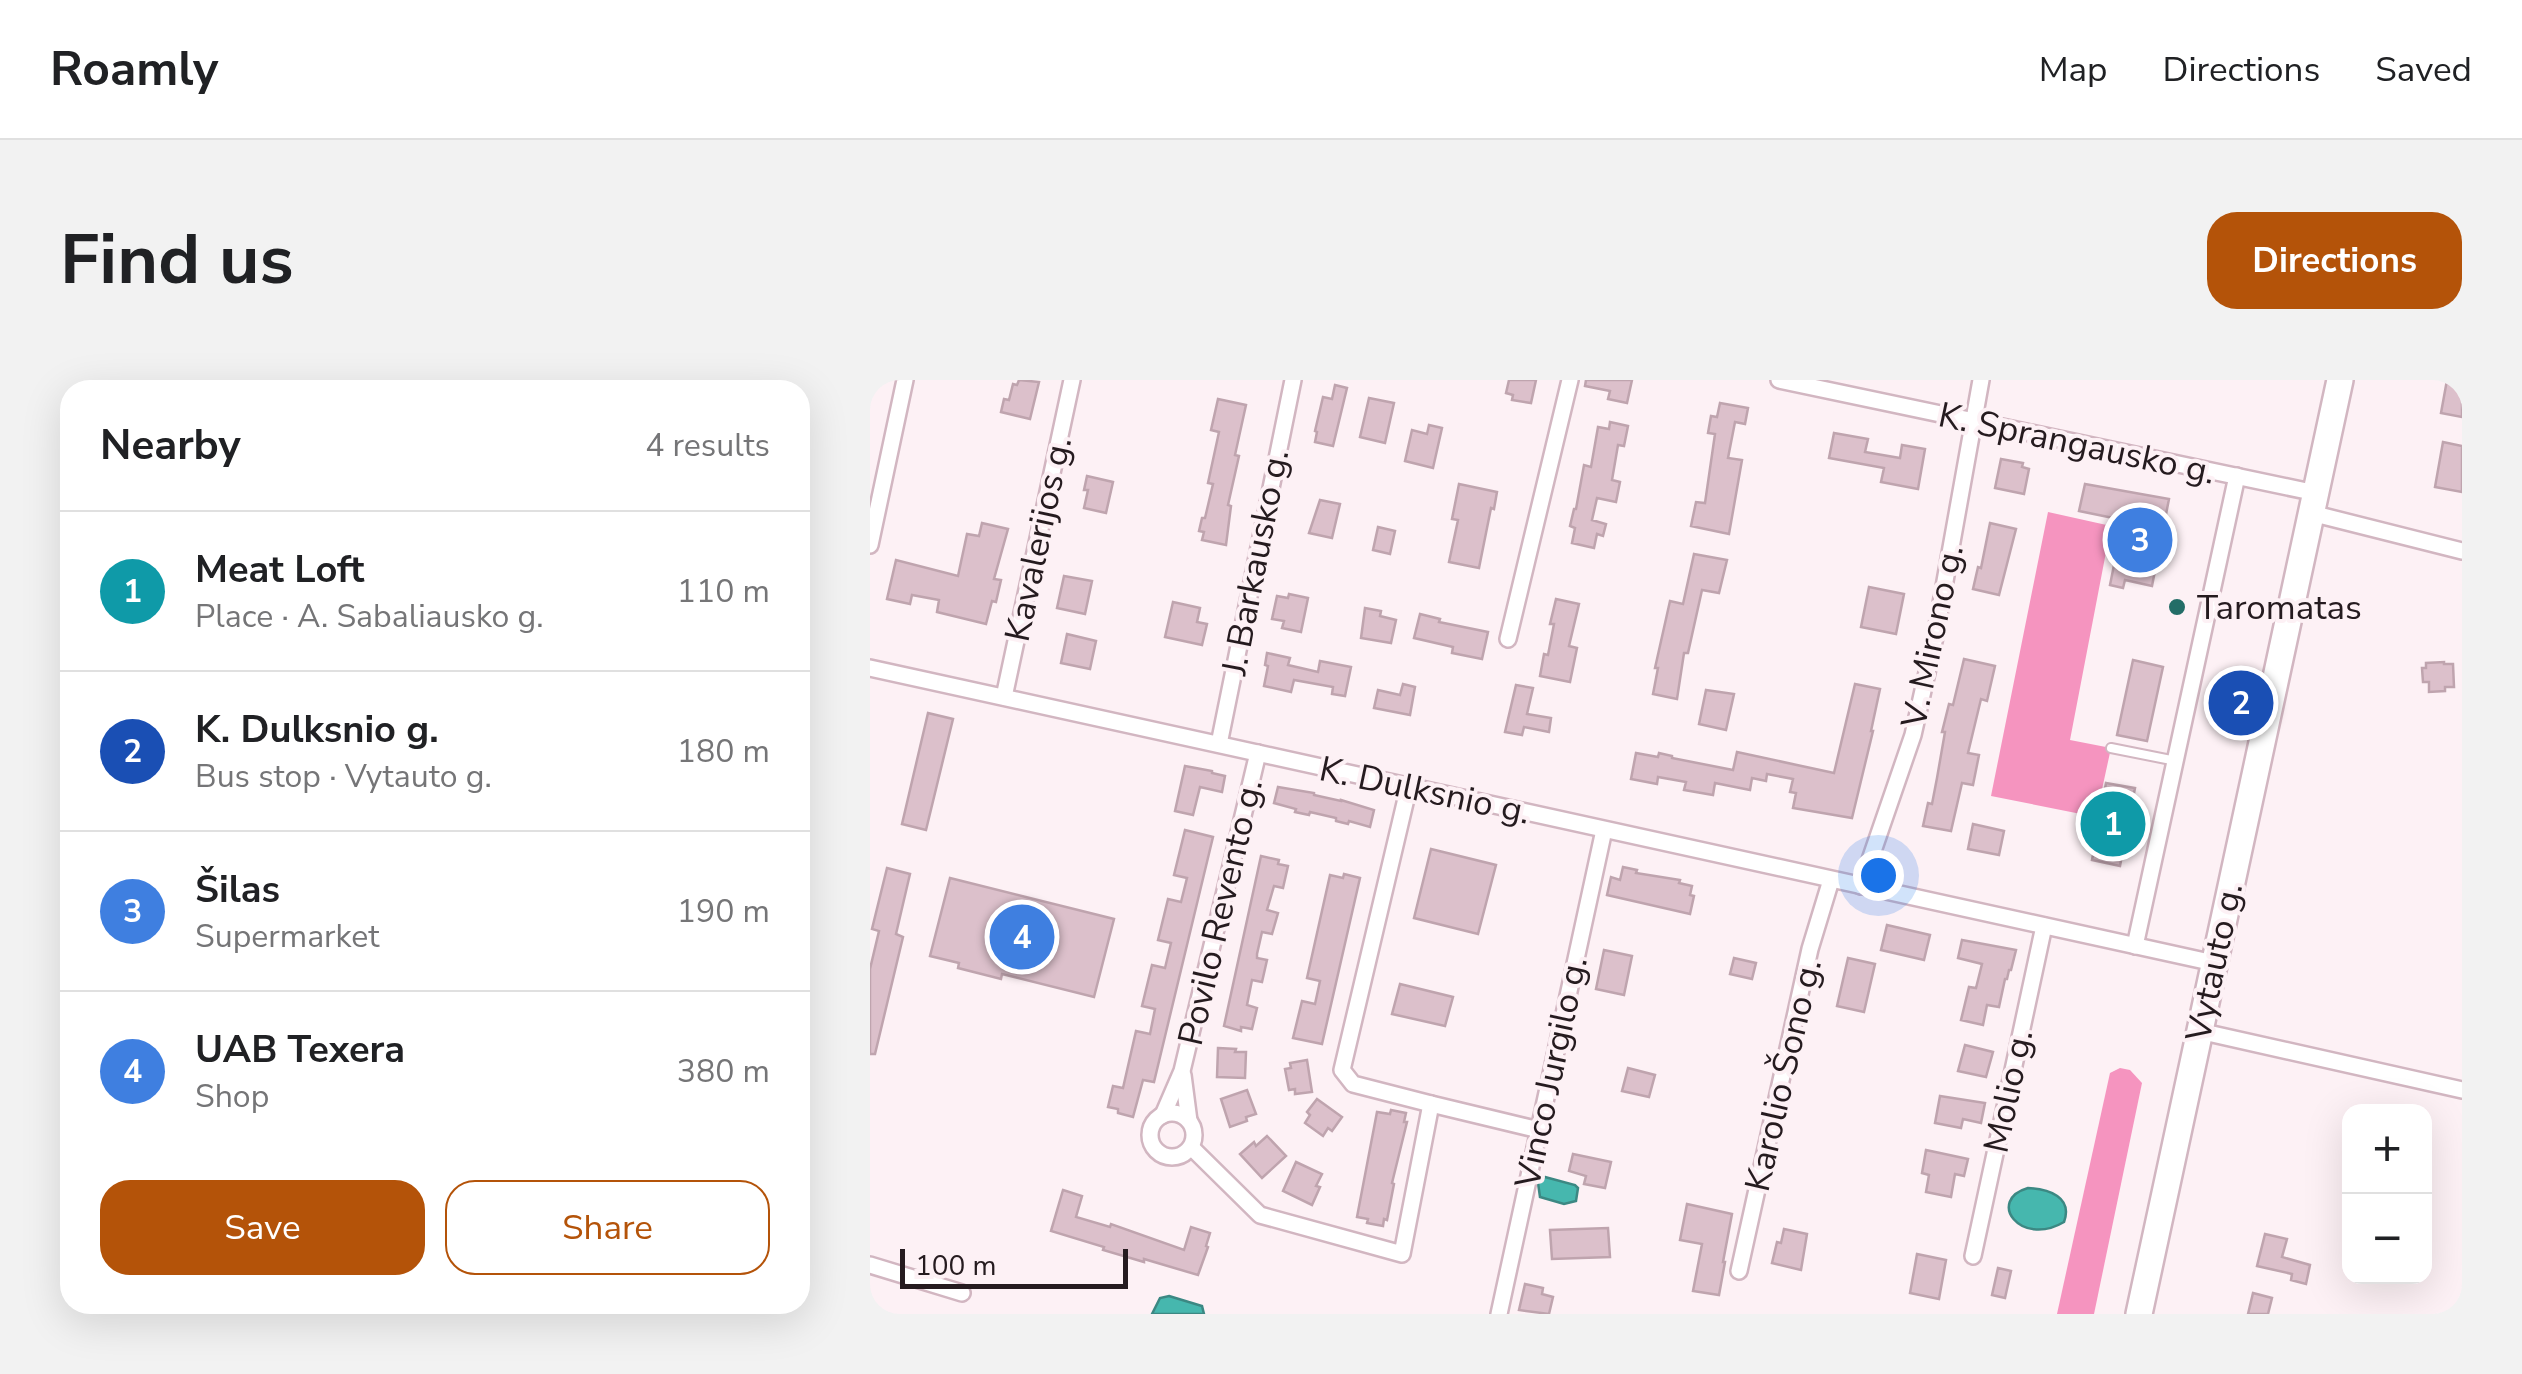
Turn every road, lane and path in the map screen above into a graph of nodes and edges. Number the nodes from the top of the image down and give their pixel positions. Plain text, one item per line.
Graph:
1 (904, 380) edge
2 (1072, 380) edge
3 (1292, 380) edge
4 (1570, 380) edge
5 (1981, 380) edge
6 (2340, 380) edge
7 (1789, 381) edge
8 (1972, 422) junction
9 (2238, 476) junction
10 (2314, 503) junction
11 (870, 544) edge
12 (2462, 551) edge
13 (1508, 639) dead end
14 (870, 668) edge
15 (1004, 697) junction
16 (1219, 744) junction
17 (2111, 748) dead end
18 (1258, 753) junction
19 (2176, 762) junction
20 (1409, 786) junction
21 (1604, 830) junction
22 (1831, 880) junction
23 (1860, 886) junction
24 (2044, 926) junction
25 (2134, 946) junction
26 (2214, 963) junction
27 (2199, 1031) junction
28 (1182, 1071) junction
29 (2462, 1090) edge
30 (1431, 1104) junction
31 (1163, 1115) junction
32 (1189, 1121) junction
33 (1539, 1130) junction
34 (1191, 1146) junction
35 (1973, 1256) dead end
36 (870, 1265) edge
37 (1739, 1271) dead end
38 (962, 1293) dead end
39 (1498, 1314) edge
40 (2139, 1314) edge

1 - 11 street
2 - 15 street, Kavalerijos g.
3 - 16 street, J. Barkausko g.
4 - 13 street
5 - 8 street, V. Mirono g.
6 - 10 main road, Vytauto g.
7 - 8 street, K. Sprangausko g.
8 - 9 street, K. Sprangausko g.
8 - 23 street, V. Mirono g.
9 - 10 street, K. Sprangausko g.
9 - 19 street
10 - 12 street, K. Sprangausko g.
10 - 26 main road, Vytauto g.
14 - 15 street, K. Dulksnio g.
15 - 16 street, K. Dulksnio g.
16 - 18 street, K. Dulksnio g.
17 - 19 lane
18 - 20 street, K. Dulksnio g.
18 - 28 street, Povilo Revento g.
19 - 25 street
20 - 21 street, K. Dulksnio g.
20 - 30 street
21 - 22 street, K. Dulksnio g.
21 - 33 street, Vinco Jurgilo g.
22 - 23 street, K. Dulksnio g.
22 - 37 street, Karolio Šono g.
23 - 24 street, K. Dulksnio g.
24 - 25 street, K. Dulksnio g.
24 - 35 street, Molio g.
25 - 26 street, K. Dulksnio g.
26 - 27 main road, Vytauto g.
27 - 29 street
27 - 40 main road, Vytauto g.
28 - 31 street, Povilo Revento g.
28 - 32 street, Povilo Revento g.
30 - 33 street
30 - 34 street
31 - 32 street
31 - 34 street, Povilo Revento g.
32 - 34 street, Povilo Revento g.
33 - 39 street, Vinco Jurgilo g.
36 - 38 street

